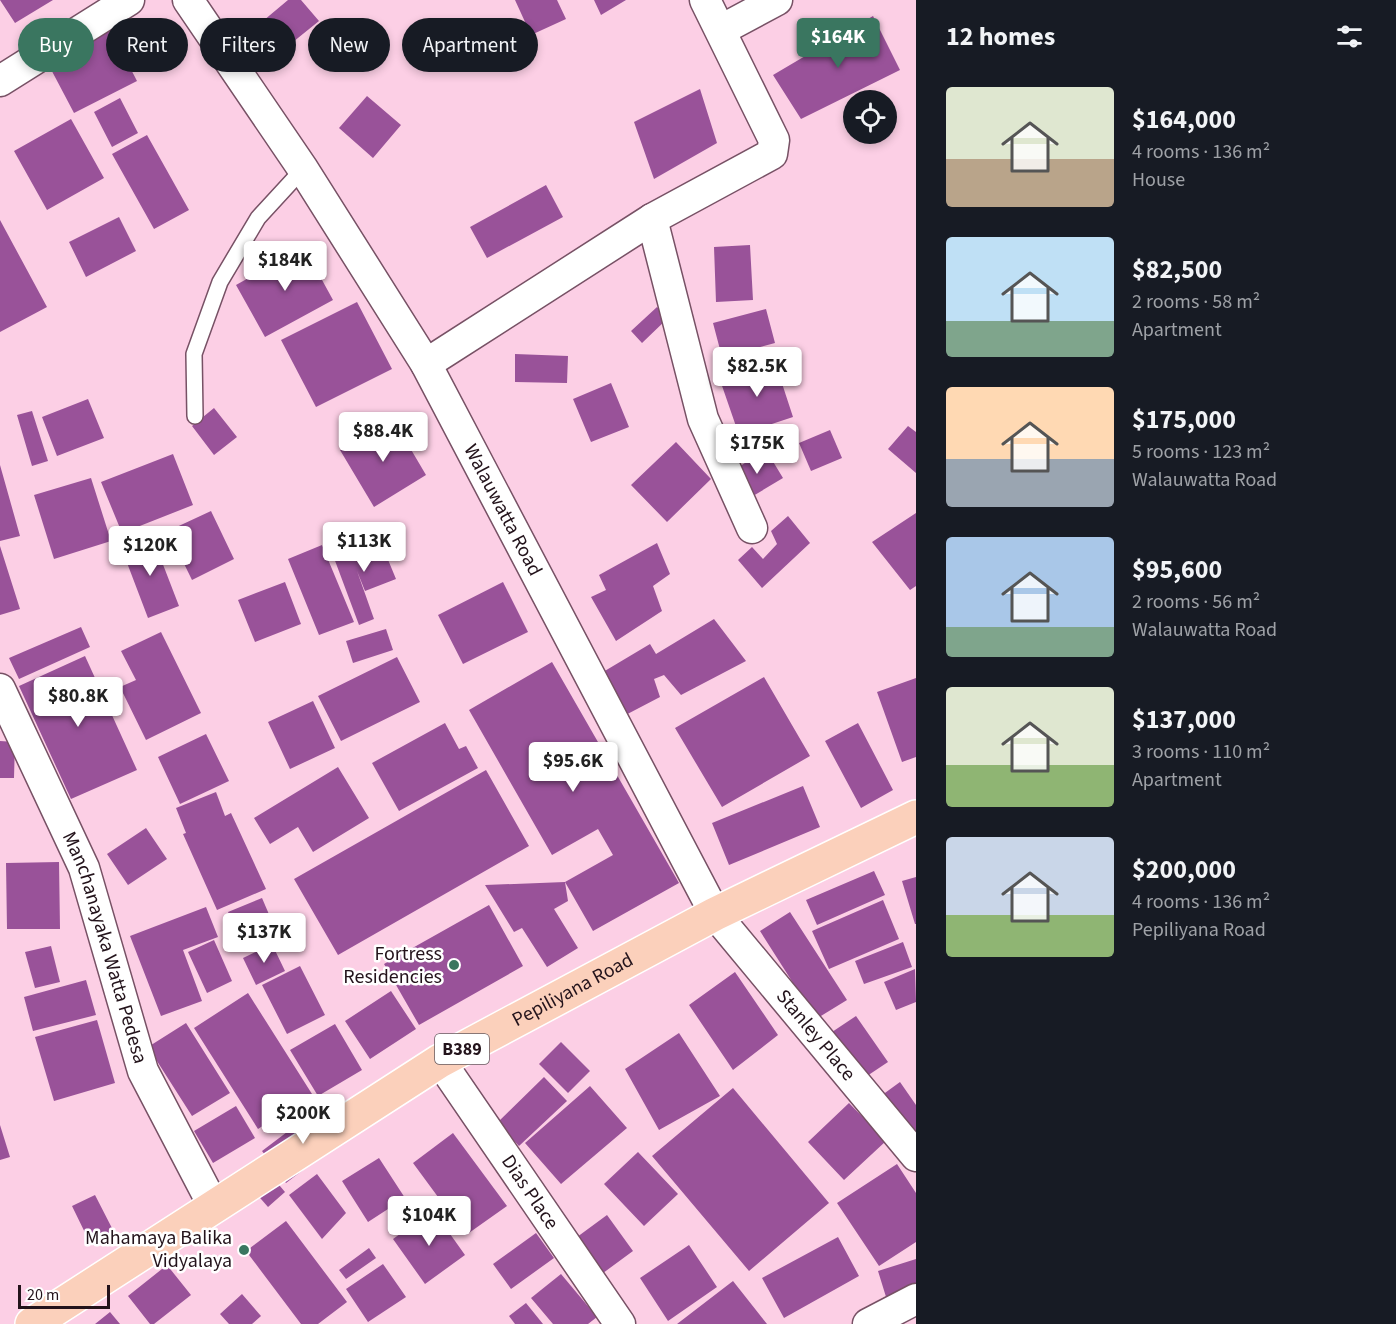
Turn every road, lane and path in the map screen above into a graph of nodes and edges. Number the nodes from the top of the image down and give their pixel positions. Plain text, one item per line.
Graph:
1 (129, 0) edge
2 (188, 0) edge
3 (705, 0) edge
4 (777, 0) edge
5 (721, 30) junction
6 (0, 81) edge
7 (303, 169) junction
8 (652, 219) junction
9 (426, 364) junction
10 (195, 416) dead end
11 (752, 528) dead end
12 (0, 689) edge
13 (916, 817) edge
14 (715, 914) junction
15 (440, 1061) junction
16 (916, 1156) edge
17 (214, 1207) junction
18 (916, 1299) edge
19 (32, 1324) edge
20 (620, 1324) edge
21 (868, 1324) edge

1 - 6 street
2 - 7 street, Walauwatta Road
3 - 5 street
4 - 5 street
5 - 8 street
7 - 9 street, Walauwatta Road
7 - 10 lane
8 - 9 street
8 - 11 street
9 - 14 street, Walauwatta Road
12 - 17 street, Manchanayaka Watta Pedesa
13 - 14 main road, Pepiliyana Road / B389
14 - 15 main road, Pepiliyana Road / B389
14 - 16 street, Stanley Place
15 - 17 main road, Pepiliyana Road / B389
15 - 20 street, Dias Place
17 - 19 main road, Pepiliyana Road / B389
18 - 21 street

